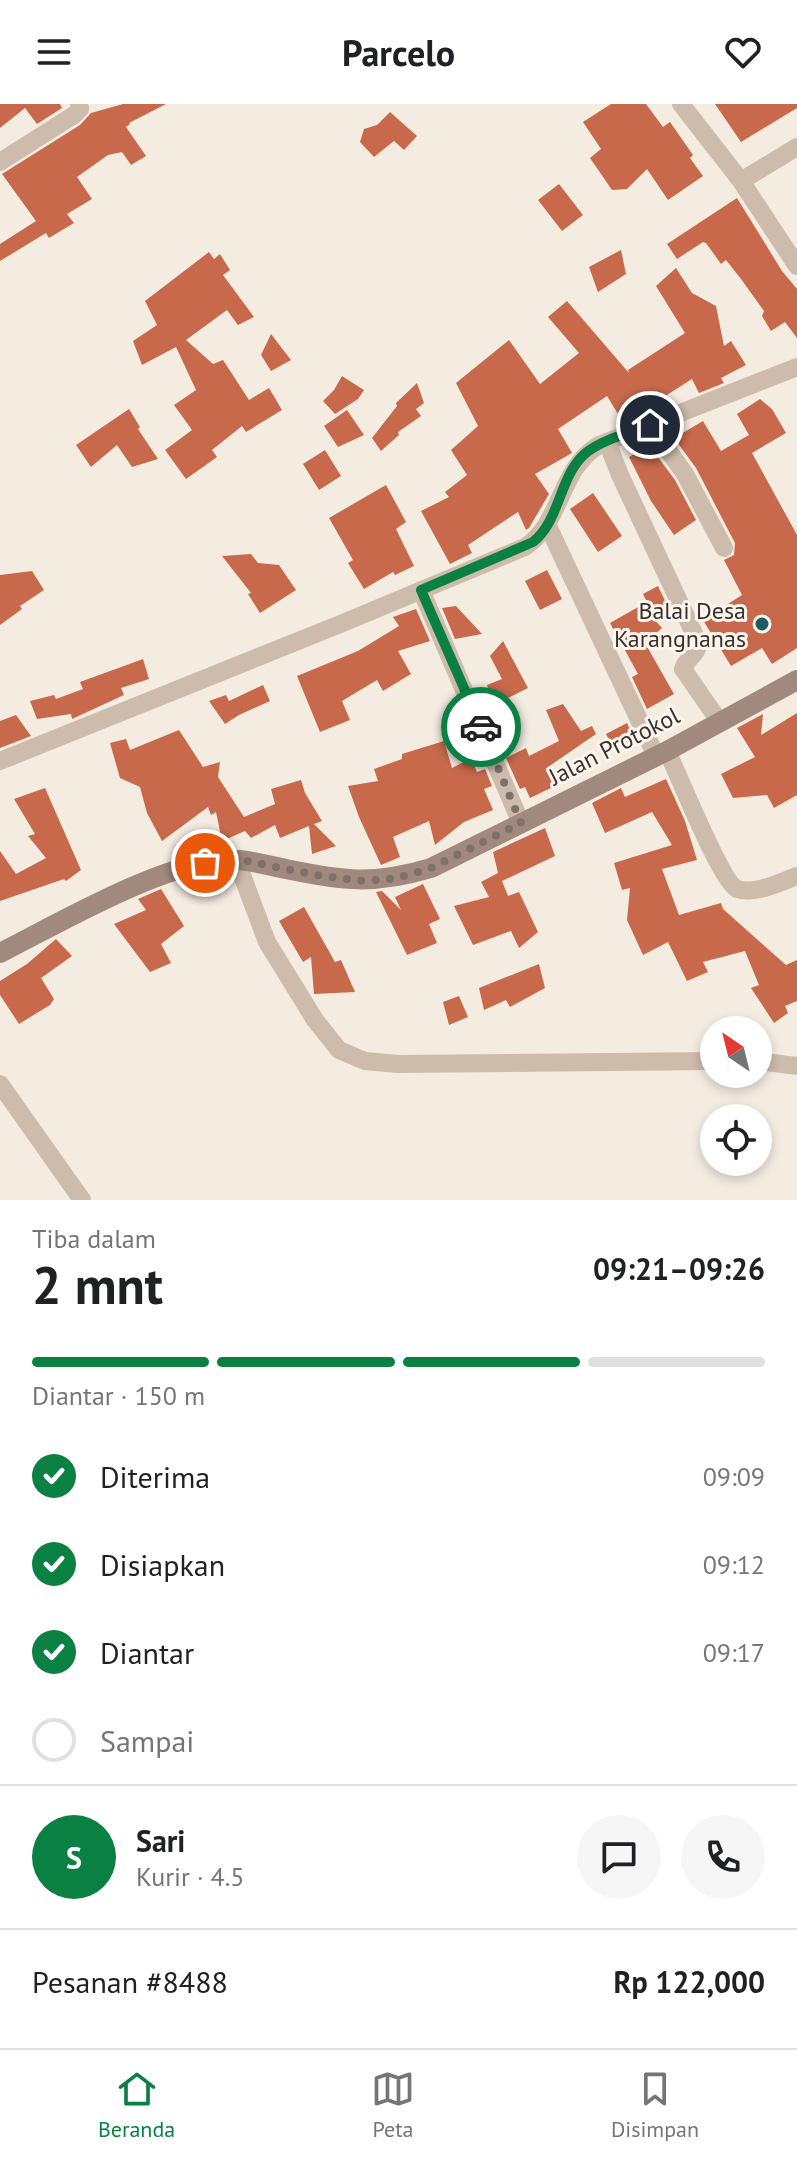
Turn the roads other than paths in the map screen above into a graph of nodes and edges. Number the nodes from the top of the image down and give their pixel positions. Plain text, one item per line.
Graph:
1 (681, 104) edge
2 (82, 106) edge
3 (797, 147) edge
4 (0, 162) edge
5 (741, 181) junction
6 (797, 266) edge
7 (797, 367) edge
8 (650, 425) junction
9 (607, 442) junction
10 (547, 524) junction
11 (724, 548) dead end
12 (421, 590) junction
13 (797, 680) edge
14 (719, 721) junction
15 (3, 753) edge
16 (662, 753) junction
17 (521, 823) junction
18 (236, 859) junction
19 (797, 876) edge
20 (0, 953) edge
21 (700, 1061) edge
22 (772, 1063) edge
23 (797, 1066) edge
24 (0, 1084) edge
25 (82, 1200) edge

1 - 5 street
2 - 4 street
3 - 5 street
5 - 6 street
7 - 8 street
8 - 9 street
8 - 11 street
9 - 10 street
9 - 14 street
10 - 12 street
10 - 16 street
12 - 15 street
12 - 17 street
13 - 14 street, Jalan Protokol
14 - 16 street, Jalan Protokol
16 - 17 street, Jalan Protokol
16 - 19 street
17 - 18 street, Jalan Protokol
18 - 20 street, Jalan Protokol
18 - 21 street
22 - 23 street
24 - 25 street

